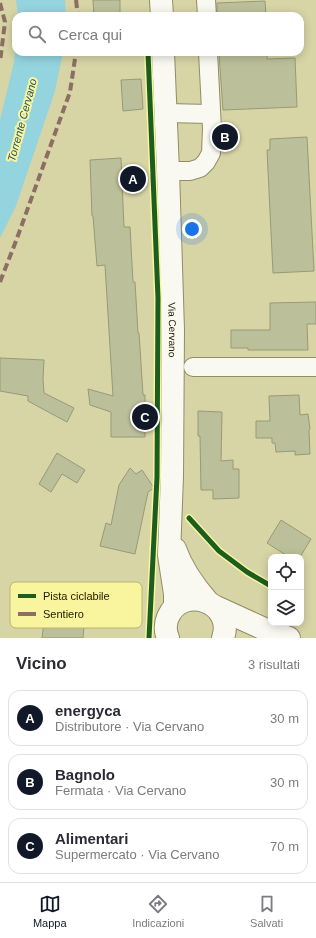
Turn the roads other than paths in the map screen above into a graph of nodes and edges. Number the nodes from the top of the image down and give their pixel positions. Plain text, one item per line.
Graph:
1 (161, 0) edge
2 (206, 0) edge
3 (162, 12) edge
4 (207, 12) edge
5 (163, 56) edge
6 (208, 56) edge
7 (166, 113) junction
8 (210, 114) junction
9 (168, 171) junction
10 (192, 367) dead end
11 (316, 367) edge
12 (170, 528) junction
13 (212, 605) junction
14 (175, 606) junction
15 (168, 638) edge
16 (222, 638) edge
17 (289, 638) edge

1 - 3 main road
2 - 4 street
5 - 7 main road, Via Cervano
6 - 8 street
7 - 8 street
7 - 9 main road, Via Cervano
8 - 9 street
9 - 12 main road, Via Cervano
10 - 11 street
12 - 13 main road
12 - 14 main road, Via Cervano
13 - 14 main road
13 - 16 main road
13 - 17 main road
14 - 15 main road

